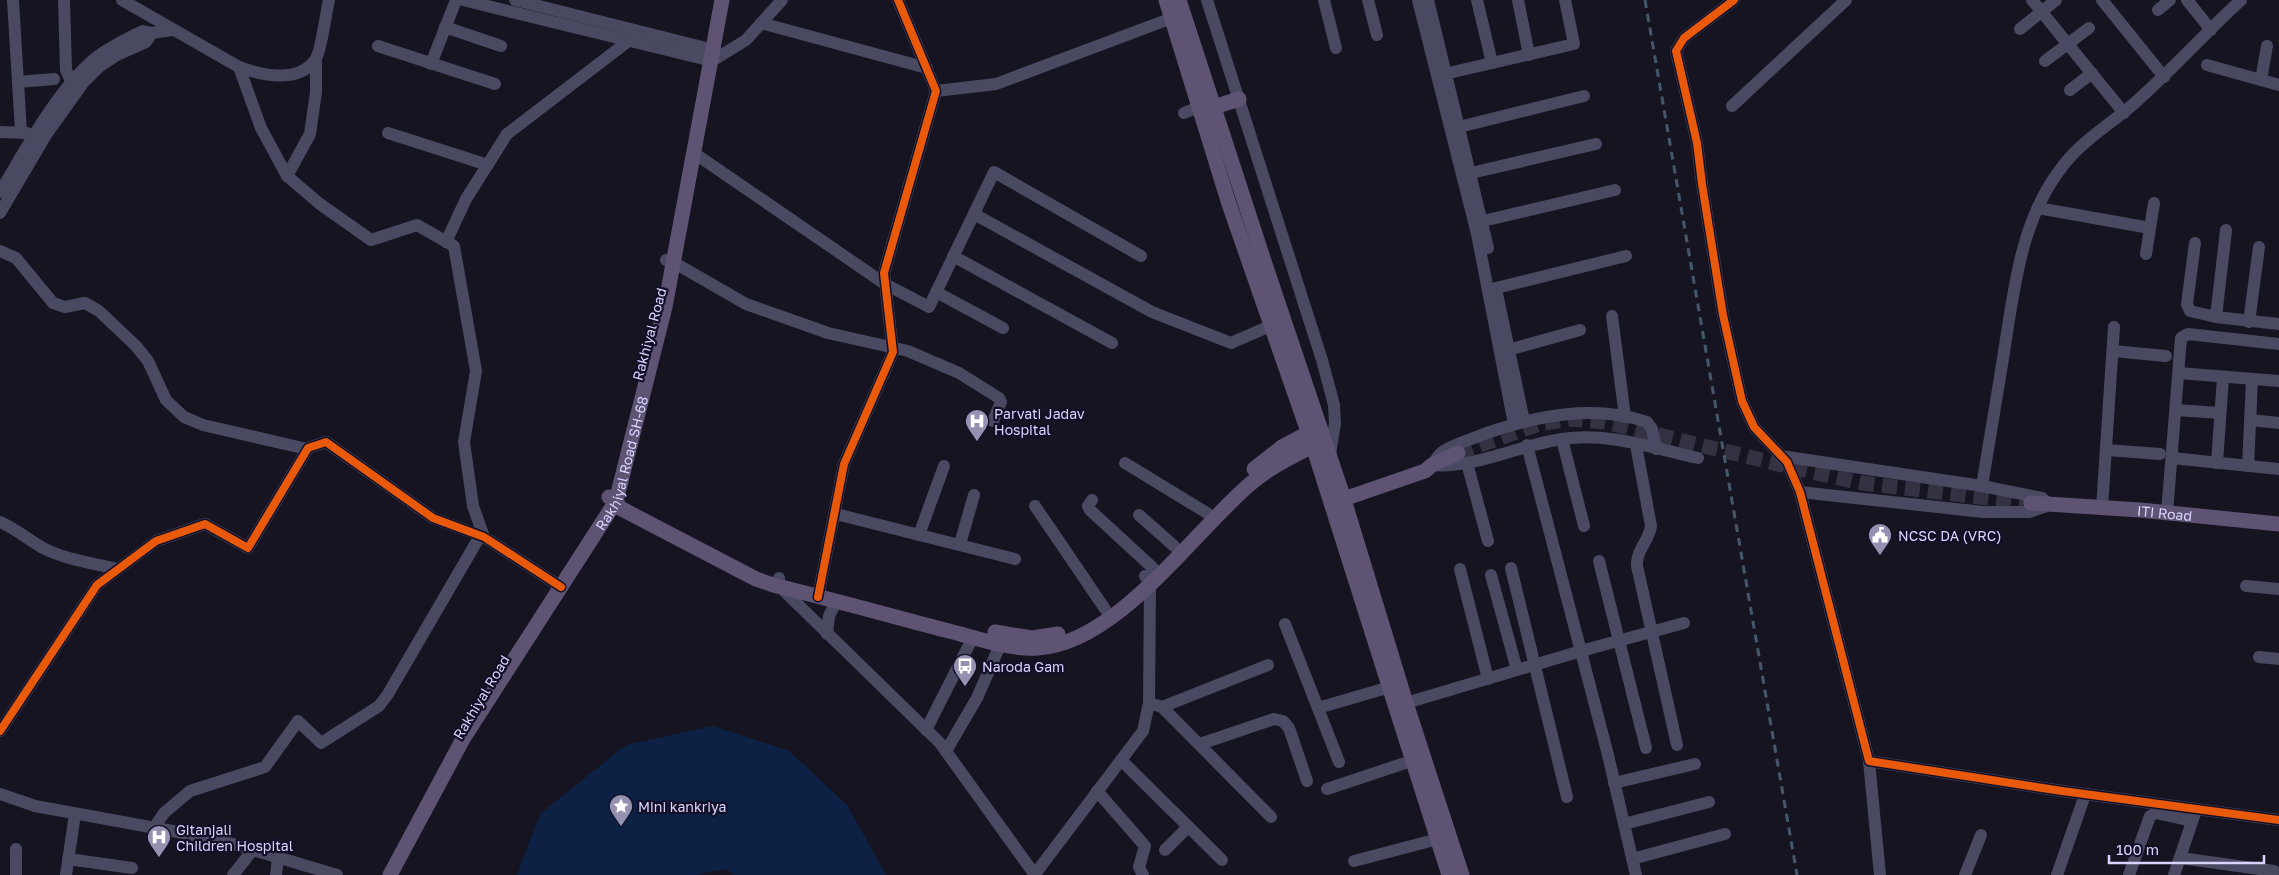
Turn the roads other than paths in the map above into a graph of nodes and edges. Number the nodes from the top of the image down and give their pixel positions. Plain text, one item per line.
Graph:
1 (13, 0) edge
2 (64, 0) edge
3 (122, 0) edge
4 (329, 0) edge
5 (456, 0) edge
6 (463, 0) edge
7 (712, 0) edge
8 (722, 0) edge
9 (782, 0) edge
10 (898, 0) edge
11 (1166, 0) edge
12 (1179, 0) edge
13 (1207, 0) edge
14 (1324, 0) edge
15 (1368, 0) edge
16 (1418, 0) edge
17 (1428, 0) edge
18 (1477, 0) edge
19 (1518, 0) edge
20 (1565, 0) edge
21 (1734, 0) edge
22 (2032, 0) edge
23 (2056, 0) edge
24 (2102, 0) edge
25 (2170, 0) edge
26 (2187, 0) edge
27 (2241, 0) edge
28 (1840, 2) edge
29 (513, 3) edge
30 (2158, 10) dead end
31 (2042, 12) junction
32 (1172, 18) junction
33 (761, 23) junction
34 (445, 27) junction
35 (2089, 28) dead end
36 (2020, 29) dead end
37 (172, 30) junction
38 (2211, 30) junction
39 (639, 32) junction
40 (152, 33) junction
41 (1377, 35) dead end
42 (630, 42) junction
43 (2068, 44) junction
44 (378, 46) dead end
45 (501, 46) dead end
46 (2267, 46) dead end
47 (1336, 48) dead end
48 (711, 55) junction
49 (1529, 55) junction
50 (316, 60) junction
51 (2045, 62) dead end
52 (1492, 63) junction
53 (431, 64) junction
54 (2207, 65) dead end
55 (239, 67) junction
56 (927, 68) junction
57 (2092, 73) junction
58 (1442, 75) junction
59 (2164, 77) junction
60 (54, 79) dead end
61 (2261, 80) junction
62 (71, 81) junction
63 (18, 82) junction
64 (495, 84) dead end
65 (2279, 85) edge
66 (2070, 90) dead end
67 (936, 91) junction
68 (1584, 96) dead end
69 (1239, 100) junction
70 (1732, 106) dead end
71 (1206, 107) junction
72 (1184, 113) dead end
73 (2124, 113) junction
74 (1459, 127) junction
75 (0, 132) edge
76 (21, 132) junction
77 (388, 133) dead end
78 (36, 134) junction
79 (1596, 144) dead end
80 (694, 153) junction
81 (488, 165) junction
82 (1471, 173) junction
83 (287, 176) junction
84 (1615, 190) dead end
85 (0, 192) edge
86 (2154, 203) dead end
87 (2038, 208) junction
88 (0, 214) edge
89 (974, 214) junction
90 (1483, 221) junction
91 (2150, 228) junction
92 (2226, 230) dead end
93 (446, 242) junction
94 (2195, 243) dead end
95 (2258, 247) dead end
96 (0, 251) edge
97 (2146, 254) dead end
98 (953, 256) junction
99 (1141, 256) dead end
100 (1626, 256) dead end
101 (670, 261) junction
102 (886, 284) junction
103 (1496, 288) junction
104 (936, 292) junction
105 (1612, 316) dead end
106 (2216, 317) junction
107 (2249, 322) junction
108 (2279, 324) edge
109 (1270, 326) junction
110 (2114, 327) dead end
111 (1003, 328) dead end
112 (1580, 330) dead end
113 (1112, 343) dead end
114 (2279, 344) edge
115 (892, 349) junction
116 (1508, 350) junction
117 (2113, 352) junction
118 (2166, 356) dead end
119 (2179, 373) junction
120 (2223, 377) junction
121 (2252, 380) junction
122 (2279, 381) edge
123 (2176, 410) junction
124 (2220, 413) junction
125 (1626, 417) junction
126 (2251, 420) junction
127 (993, 421) dead end
128 (1519, 422) junction
129 (2279, 423) edge
130 (1316, 436) junction
131 (1562, 439) junction
132 (1636, 444) junction
133 (1527, 445) junction
134 (307, 449) junction
135 (1656, 449) junction
136 (2106, 450) junction
137 (1330, 455) junction
138 (1782, 456) junction
139 (2166, 456) junction
140 (1462, 458) junction
141 (1698, 458) dead end
142 (1125, 463) dead end
143 (2217, 463) junction
144 (1432, 465) junction
145 (944, 466) dead end
146 (2248, 466) junction
147 (2279, 469) edge
148 (1982, 486) junction
149 (1800, 492) junction
150 (974, 495) dead end
151 (1336, 497) junction
152 (612, 498) junction
153 (1092, 500) dead end
154 (2031, 503) tunnel mouth
155 (2050, 505) junction
156 (1035, 506) dead end
157 (2102, 508) junction
158 (1207, 513) junction
159 (2167, 513) junction
160 (836, 514) junction
161 (1139, 515) dead end
162 (0, 522) edge
163 (2279, 524) edge
164 (1584, 526) dead end
165 (919, 534) junction
166 (482, 537) junction
167 (1488, 541) dead end
168 (960, 544) junction
169 (1174, 546) junction
170 (1015, 559) dead end
171 (1599, 561) dead end
172 (1511, 568) dead end
173 (118, 569) junction
174 (1460, 569) dead end
175 (1491, 575) dead end
176 (1149, 576) junction
177 (779, 582) junction
178 (557, 584) junction
179 (2246, 586) dead end
180 (2279, 589) edge
181 (819, 593) junction
182 (836, 602) junction
183 (1106, 610) junction
184 (1684, 623) dead end
185 (1285, 624) dead end
186 (1651, 632) junction
187 (828, 634) junction
188 (973, 637) junction
189 (1618, 641) junction
190 (1002, 643) junction
191 (1581, 651) junction
192 (2259, 657) dead end
193 (2279, 659) edge
194 (1268, 665) dead end
195 (1535, 665) junction
196 (1517, 670) junction
197 (1488, 679) junction
198 (1390, 687) junction
199 (1149, 703) junction
200 (1406, 704) junction
201 (1162, 707) junction
202 (1318, 708) junction
203 (926, 730) junction
204 (0, 731) edge
205 (1200, 744) junction
206 (1677, 745) dead end
207 (1646, 748) dead end
208 (946, 751) junction
209 (1121, 760) junction
210 (1414, 760) junction
211 (1869, 761) junction
212 (1339, 762) dead end
213 (1695, 764) dead end
214 (1307, 781) dead end
215 (1614, 784) junction
216 (1327, 789) dead end
217 (1097, 791) junction
218 (0, 794) edge
219 (2085, 795) junction
220 (1566, 797) dead end
221 (1710, 802) dead end
222 (76, 814) junction
223 (2194, 816) junction
224 (1271, 817) dead end
225 (2279, 820) edge
226 (1624, 824) junction
227 (1188, 826) junction
228 (154, 828) junction
229 (1726, 834) dead end
230 (1981, 835) dead end
231 (1438, 839) junction
232 (16, 849) dead end
233 (1165, 850) dead end
234 (252, 851) junction
235 (278, 858) junction
236 (2180, 858) junction
237 (68, 859) junction
238 (1632, 859) junction
239 (1222, 860) dead end
240 (1354, 861) dead end
241 (132, 868) dead end
242 (2274, 870) dead end
243 (2242, 871) edge
244 (16, 875) edge
245 (66, 875) edge
246 (233, 875) edge
247 (276, 875) edge
248 (337, 875) edge
249 (381, 875) edge
250 (390, 875) edge
251 (1035, 875) edge
252 (1143, 875) edge
253 (1450, 875) edge
254 (1462, 875) edge
255 (1636, 875) edge
256 (1880, 875) edge
257 (1965, 875) edge
258 (2056, 875) edge
259 (2129, 875) edge
260 (2174, 875) edge

1 - 63 street
2 - 62 street
3 - 37 street
4 - 50 street
5 - 34 street
6 - 29 street
7 - 48 main road
8 - 48 main road, Rakhiyal Road SH-68
9 - 33 street
10 - 56 street
11 - 32 main road
12 - 71 main road
13 - 69 street
14 - 47 street
15 - 41 street
16 - 58 street
17 - 58 street
18 - 52 street
19 - 49 street
20 - 49 street
21 - 138 street
22 - 31 street
23 - 31 street
24 - 59 street
25 - 30 street
26 - 38 street
27 - 38 street
28 - 70 street
29 - 39 street
29 - 42 street
31 - 36 street
31 - 43 street
32 - 67 street
32 - 71 main road
33 - 48 street
33 - 56 street
34 - 45 street
34 - 53 street
35 - 43 street
37 - 40 street
37 - 55 street
38 - 59 street
39 - 42 street
39 - 48 street
40 - 62 street
40 - 88 street
42 - 48 street
42 - 81 street
43 - 51 street
43 - 57 street
44 - 53 street
46 - 61 street
48 - 80 main road, Rakhiyal Road SH-68
48 - 101 main road
49 - 52 street
50 - 55 street
50 - 83 street
52 - 58 street
53 - 64 street
54 - 61 street
55 - 83 street
56 - 67 street
57 - 66 street
57 - 73 street
58 - 74 street
58 - 128 street
59 - 73 street
60 - 63 street
61 - 65 street
62 - 78 street
63 - 76 street
67 - 102 street
68 - 74 street
69 - 71 main road
69 - 137 street
71 - 72 street
71 - 109 main road
71 - 130 main road
73 - 87 street
74 - 82 street
75 - 76 street
76 - 78 street
77 - 81 street
78 - 85 street
79 - 82 street
80 - 101 main road, Rakhiyal Road SH-68
80 - 102 street
81 - 93 street
82 - 90 street
83 - 93 street
84 - 90 street
86 - 91 street
87 - 91 street
87 - 148 street
89 - 98 street
89 - 99 street
89 - 109 street
90 - 103 street
91 - 97 street
92 - 106 street
93 - 166 street
94 - 106 street
95 - 107 street
96 - 134 street
98 - 104 street
98 - 113 street
100 - 103 street
101 - 115 street
101 - 152 main road, Rakhiyal Road SH-68
102 - 104 street
102 - 115 street
103 - 116 street
104 - 111 street
105 - 125 street
106 - 107 street
107 - 108 street
109 - 130 main road
110 - 117 street
112 - 116 street
114 - 119 street
115 - 127 street
115 - 160 street
116 - 128 street
117 - 118 street
117 - 136 street
119 - 120 street
119 - 123 street
120 - 121 street
120 - 124 street
121 - 122 street
121 - 126 street
123 - 124 street
123 - 139 street
124 - 143 street
125 - 128 street
125 - 135 street
126 - 129 street
126 - 146 street
128 - 144 street
130 - 137 main road
130 - 151 main road
130 - 158 main road
130 - 176 main road
131 - 132 street
131 - 133 street
131 - 164 street
132 - 135 street
132 - 186 street
133 - 140 street
133 - 191 street
134 - 166 street
134 - 173 street
135 - 141 street
136 - 139 street
136 - 157 street
137 - 151 main road
138 - 148 street
138 - 149 street
139 - 143 street
139 - 159 street
140 - 144 main road
140 - 167 street
142 - 158 street
143 - 146 street
144 - 151 main road
145 - 165 street
146 - 147 street
148 - 155 street
149 - 155 street
149 - 211 street
150 - 168 street
151 - 198 main road
151 - 200 main road
152 - 177 main road
152 - 178 main road, Rakhiyal Road SH-68
153 - 176 street
154 - 155 main road, ITI Road
155 - 157 main road, ITI Road
156 - 183 street
157 - 159 main road, ITI Road
158 - 169 main road
159 - 163 main road, ITI Road
160 - 165 street
160 - 181 street
161 - 169 street
162 - 173 street
165 - 168 street
166 - 178 street
166 - 228 street
168 - 170 street
169 - 176 main road
171 - 189 street
172 - 195 street
173 - 204 street
174 - 197 street
175 - 196 street
176 - 183 main road
176 - 190 main road
176 - 199 street
177 - 181 main road
177 - 187 street
178 - 249 main road, Rakhiyal Road
178 - 250 main road, Rakhiyal Road SH-68
179 - 180 street
181 - 182 main road
181 - 183 main road
182 - 187 street
182 - 188 main road
184 - 186 street
185 - 202 street
186 - 189 street
186 - 206 street
187 - 203 street
188 - 190 main road
188 - 203 street
189 - 191 street
189 - 207 street
190 - 208 street
191 - 195 street
191 - 215 street
192 - 193 street
194 - 201 street
195 - 196 street
195 - 220 street
196 - 197 street
197 - 200 street
198 - 202 street
198 - 210 main road
199 - 201 street
199 - 209 street
200 - 254 main road
201 - 205 street
202 - 212 street
203 - 208 street
205 - 214 street
205 - 224 street
208 - 251 street
209 - 217 street
209 - 227 street
210 - 216 street
210 - 231 main road
211 - 219 street
211 - 256 street
213 - 215 street
215 - 226 street
217 - 251 street
217 - 252 street
218 - 222 street
219 - 223 street
219 - 258 street
221 - 226 street
222 - 228 street
222 - 237 street
223 - 225 street
223 - 236 street
223 - 259 street
226 - 238 street
227 - 233 street
227 - 239 street
228 - 234 street
229 - 238 street
230 - 257 street
231 - 240 street
231 - 253 main road
232 - 244 street
234 - 235 street
234 - 246 street
235 - 247 street
235 - 248 street
236 - 243 street
236 - 260 street
237 - 241 street
237 - 245 street
238 - 255 street
242 - 243 street

